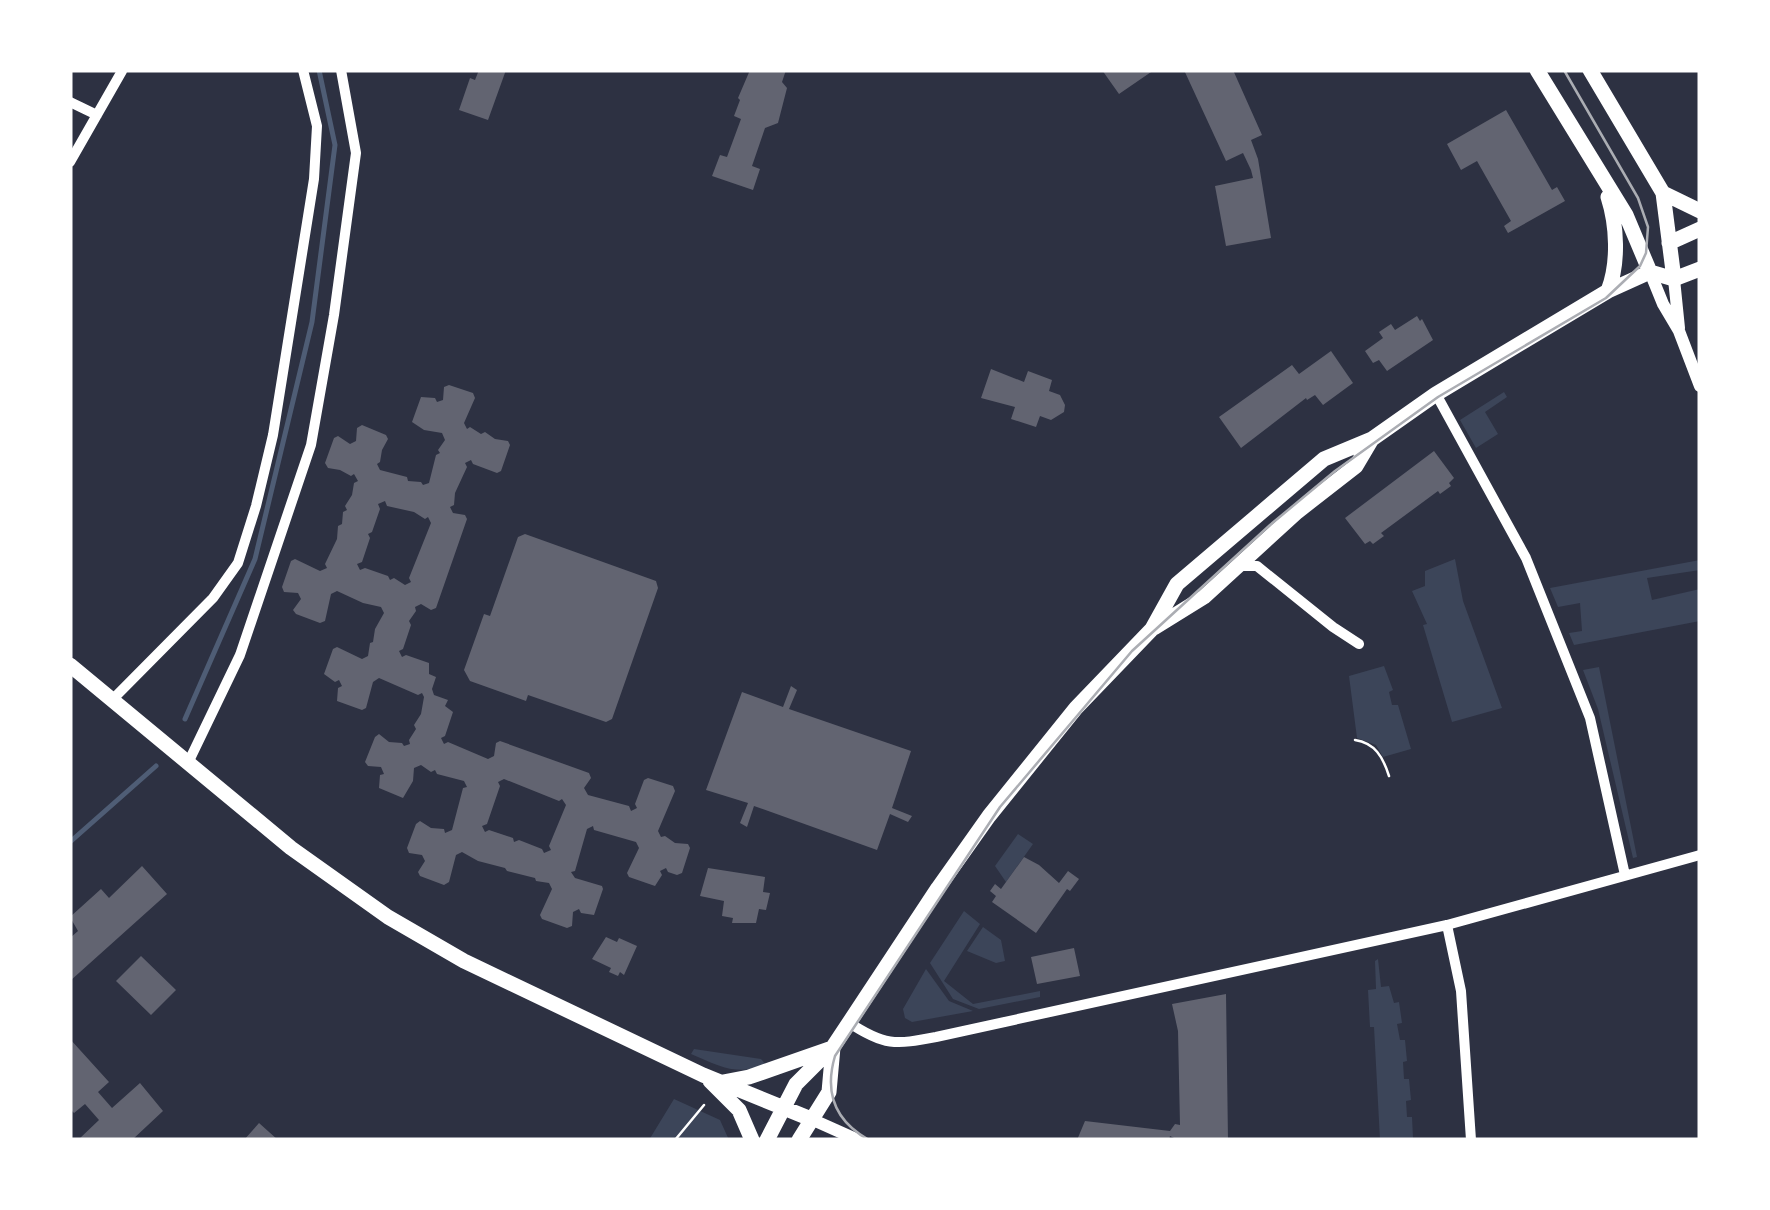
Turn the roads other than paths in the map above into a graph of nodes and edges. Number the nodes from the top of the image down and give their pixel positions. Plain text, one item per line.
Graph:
1 (303, 70) edge
2 (340, 70) edge
3 (1537, 70) edge
4 (1590, 70) edge
5 (122, 71) edge
6 (70, 102) edge
7 (97, 115) junction
8 (70, 162) edge
9 (1602, 180) junction
10 (1662, 193) junction
11 (1700, 211) edge
12 (1700, 230) edge
13 (1668, 243) junction
14 (1700, 268) edge
15 (1650, 272) junction
16 (1674, 279) junction
17 (1608, 291) junction
18 (1679, 331) junction
19 (1700, 386) edge
20 (1436, 394) junction
21 (1372, 439) junction
22 (1238, 566) junction
23 (1152, 629) junction
24 (1359, 644) dead end
25 (70, 664) edge
26 (112, 700) junction
27 (188, 762) junction
28 (1700, 855) edge
29 (1625, 875) junction
30 (1447, 924) junction
31 (848, 1022) junction
32 (833, 1047) junction
33 (703, 1075) junction
34 (721, 1082) junction
35 (796, 1084) junction
36 (786, 1107) junction
37 (811, 1119) junction
38 (850, 1139) edge
39 (752, 1140) edge
40 (768, 1140) edge
41 (798, 1140) edge
42 (1472, 1140) edge

1 - 26 street
2 - 27 street
3 - 9 main road
4 - 10 main road
5 - 7 street
6 - 7 street
7 - 8 street
9 - 15 main road
9 - 17 main road
10 - 11 main road
10 - 13 main road
12 - 13 main road
13 - 15 main road
13 - 16 main road
14 - 16 main road
15 - 16 main road
15 - 17 main road
15 - 18 street
16 - 18 street
17 - 20 main road
18 - 19 street
20 - 21 main road
20 - 29 street
21 - 22 main road
21 - 23 main road
22 - 23 main road
22 - 24 street
23 - 31 main road
25 - 26 main road
26 - 27 main road
27 - 33 main road
28 - 29 street
29 - 30 street
30 - 31 street
30 - 42 street
31 - 32 main road
32 - 34 main road
32 - 35 main road
32 - 37 main road
33 - 34 main road
33 - 39 main road
34 - 36 main road
35 - 36 main road
35 - 37 main road
36 - 37 main road
36 - 40 main road
36 - 41 main road
37 - 38 street
37 - 41 main road

